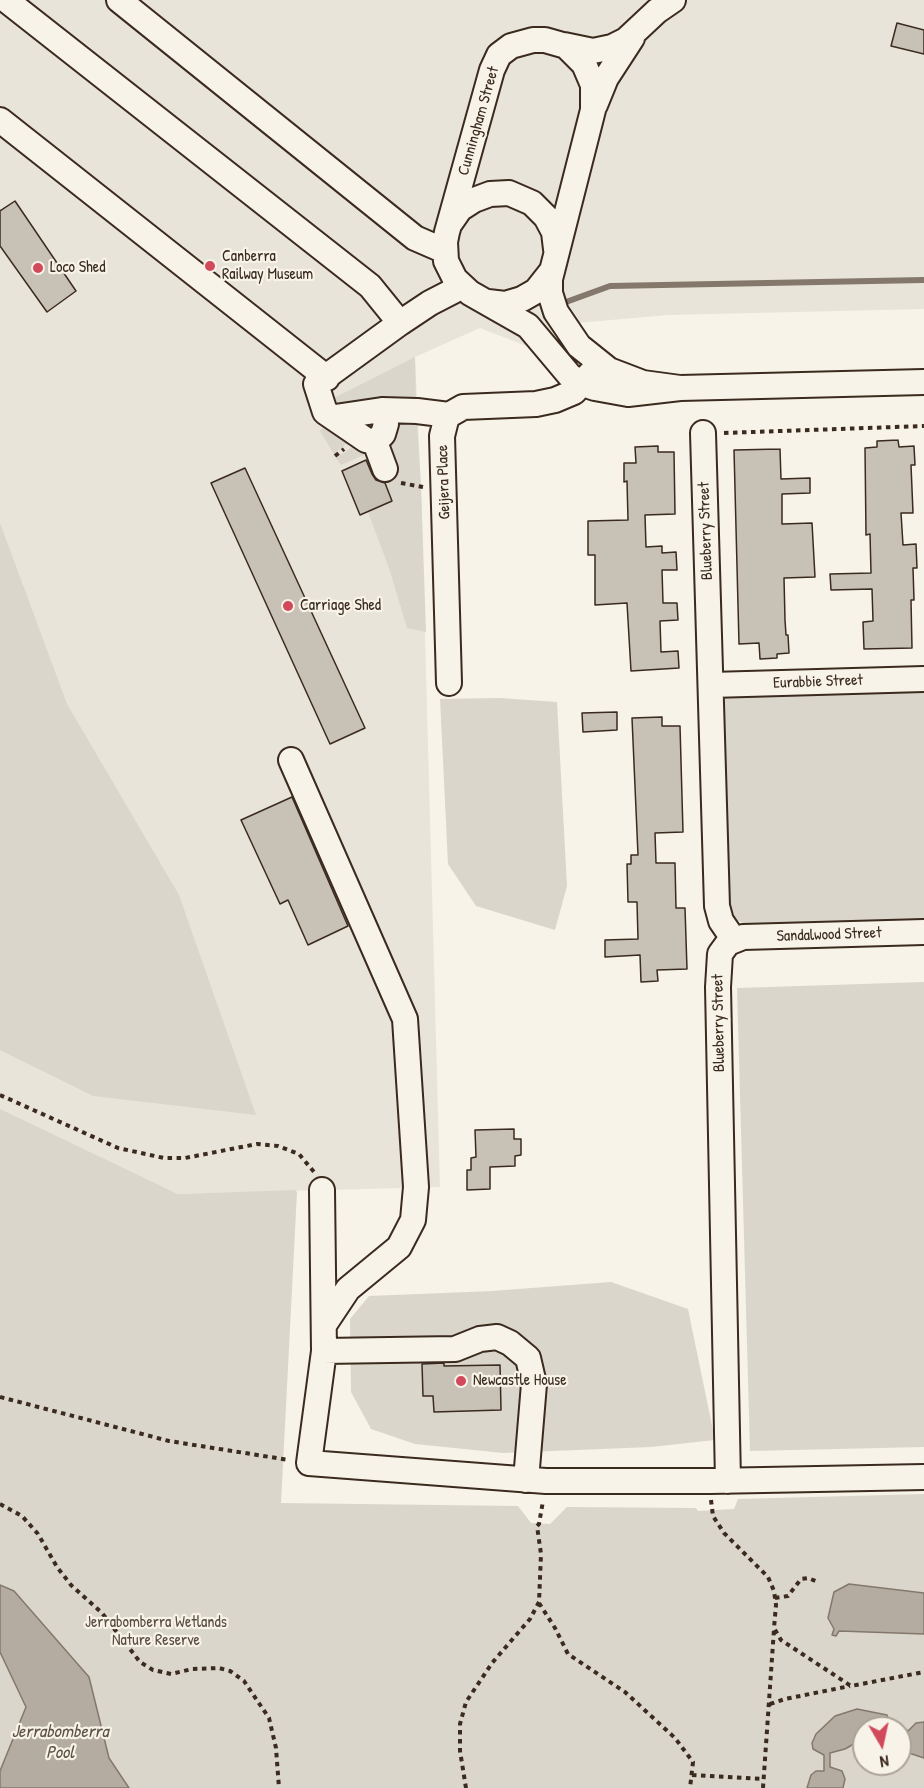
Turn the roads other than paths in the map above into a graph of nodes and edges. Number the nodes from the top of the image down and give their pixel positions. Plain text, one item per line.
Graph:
1 (6, 0) edge
2 (119, 0) edge
3 (673, 0) edge
4 (647, 20) junction
5 (556, 42) junction
6 (593, 110) junction
7 (0, 120) edge
8 (449, 224) junction
9 (445, 251) junction
10 (554, 262) junction
11 (461, 287) junction
12 (482, 300) junction
13 (400, 323) junction
14 (599, 363) junction
15 (924, 382) edge
16 (313, 384) junction
17 (583, 384) junction
18 (680, 388) junction
19 (382, 410) junction
20 (449, 415) junction
21 (335, 417) junction
22 (703, 433) road end
23 (375, 442) junction
24 (388, 475) road end
25 (924, 679) edge
26 (449, 683) dead end
27 (711, 685) junction
28 (291, 760) dead end
29 (924, 932) edge
30 (734, 939) junction
31 (322, 1190) road end
32 (324, 1325) junction
33 (324, 1351) junction
34 (924, 1477) edge
35 (536, 1480) junction
36 (719, 1481) junction

1 - 13 street
2 - 9 street
3 - 4 street
4 - 5 street, Cunningham Street
4 - 6 street
5 - 6 street
5 - 8 street, Cunningham Street
6 - 10 street
7 - 16 street
8 - 9 street, Cunningham Street
8 - 10 street
9 - 11 street, Cunningham Street
10 - 12 street
10 - 14 street
11 - 12 street
11 - 13 street
12 - 17 street
13 - 16 street
14 - 17 street
14 - 18 street
15 - 18 street
16 - 21 street
17 - 18 street
17 - 20 street
19 - 20 street
19 - 21 street
19 - 23 street
20 - 26 street, Geijera Place
21 - 23 street
22 - 27 street, Blueberry Street
23 - 24 street
25 - 27 street, Eurabbie Street
27 - 30 street, Blueberry Street
28 - 32 street
29 - 30 street, Sandalwood Street
30 - 36 street, Blueberry Street
31 - 32 street
32 - 33 street
33 - 35 street
33 - 35 street
34 - 36 street
35 - 36 street

